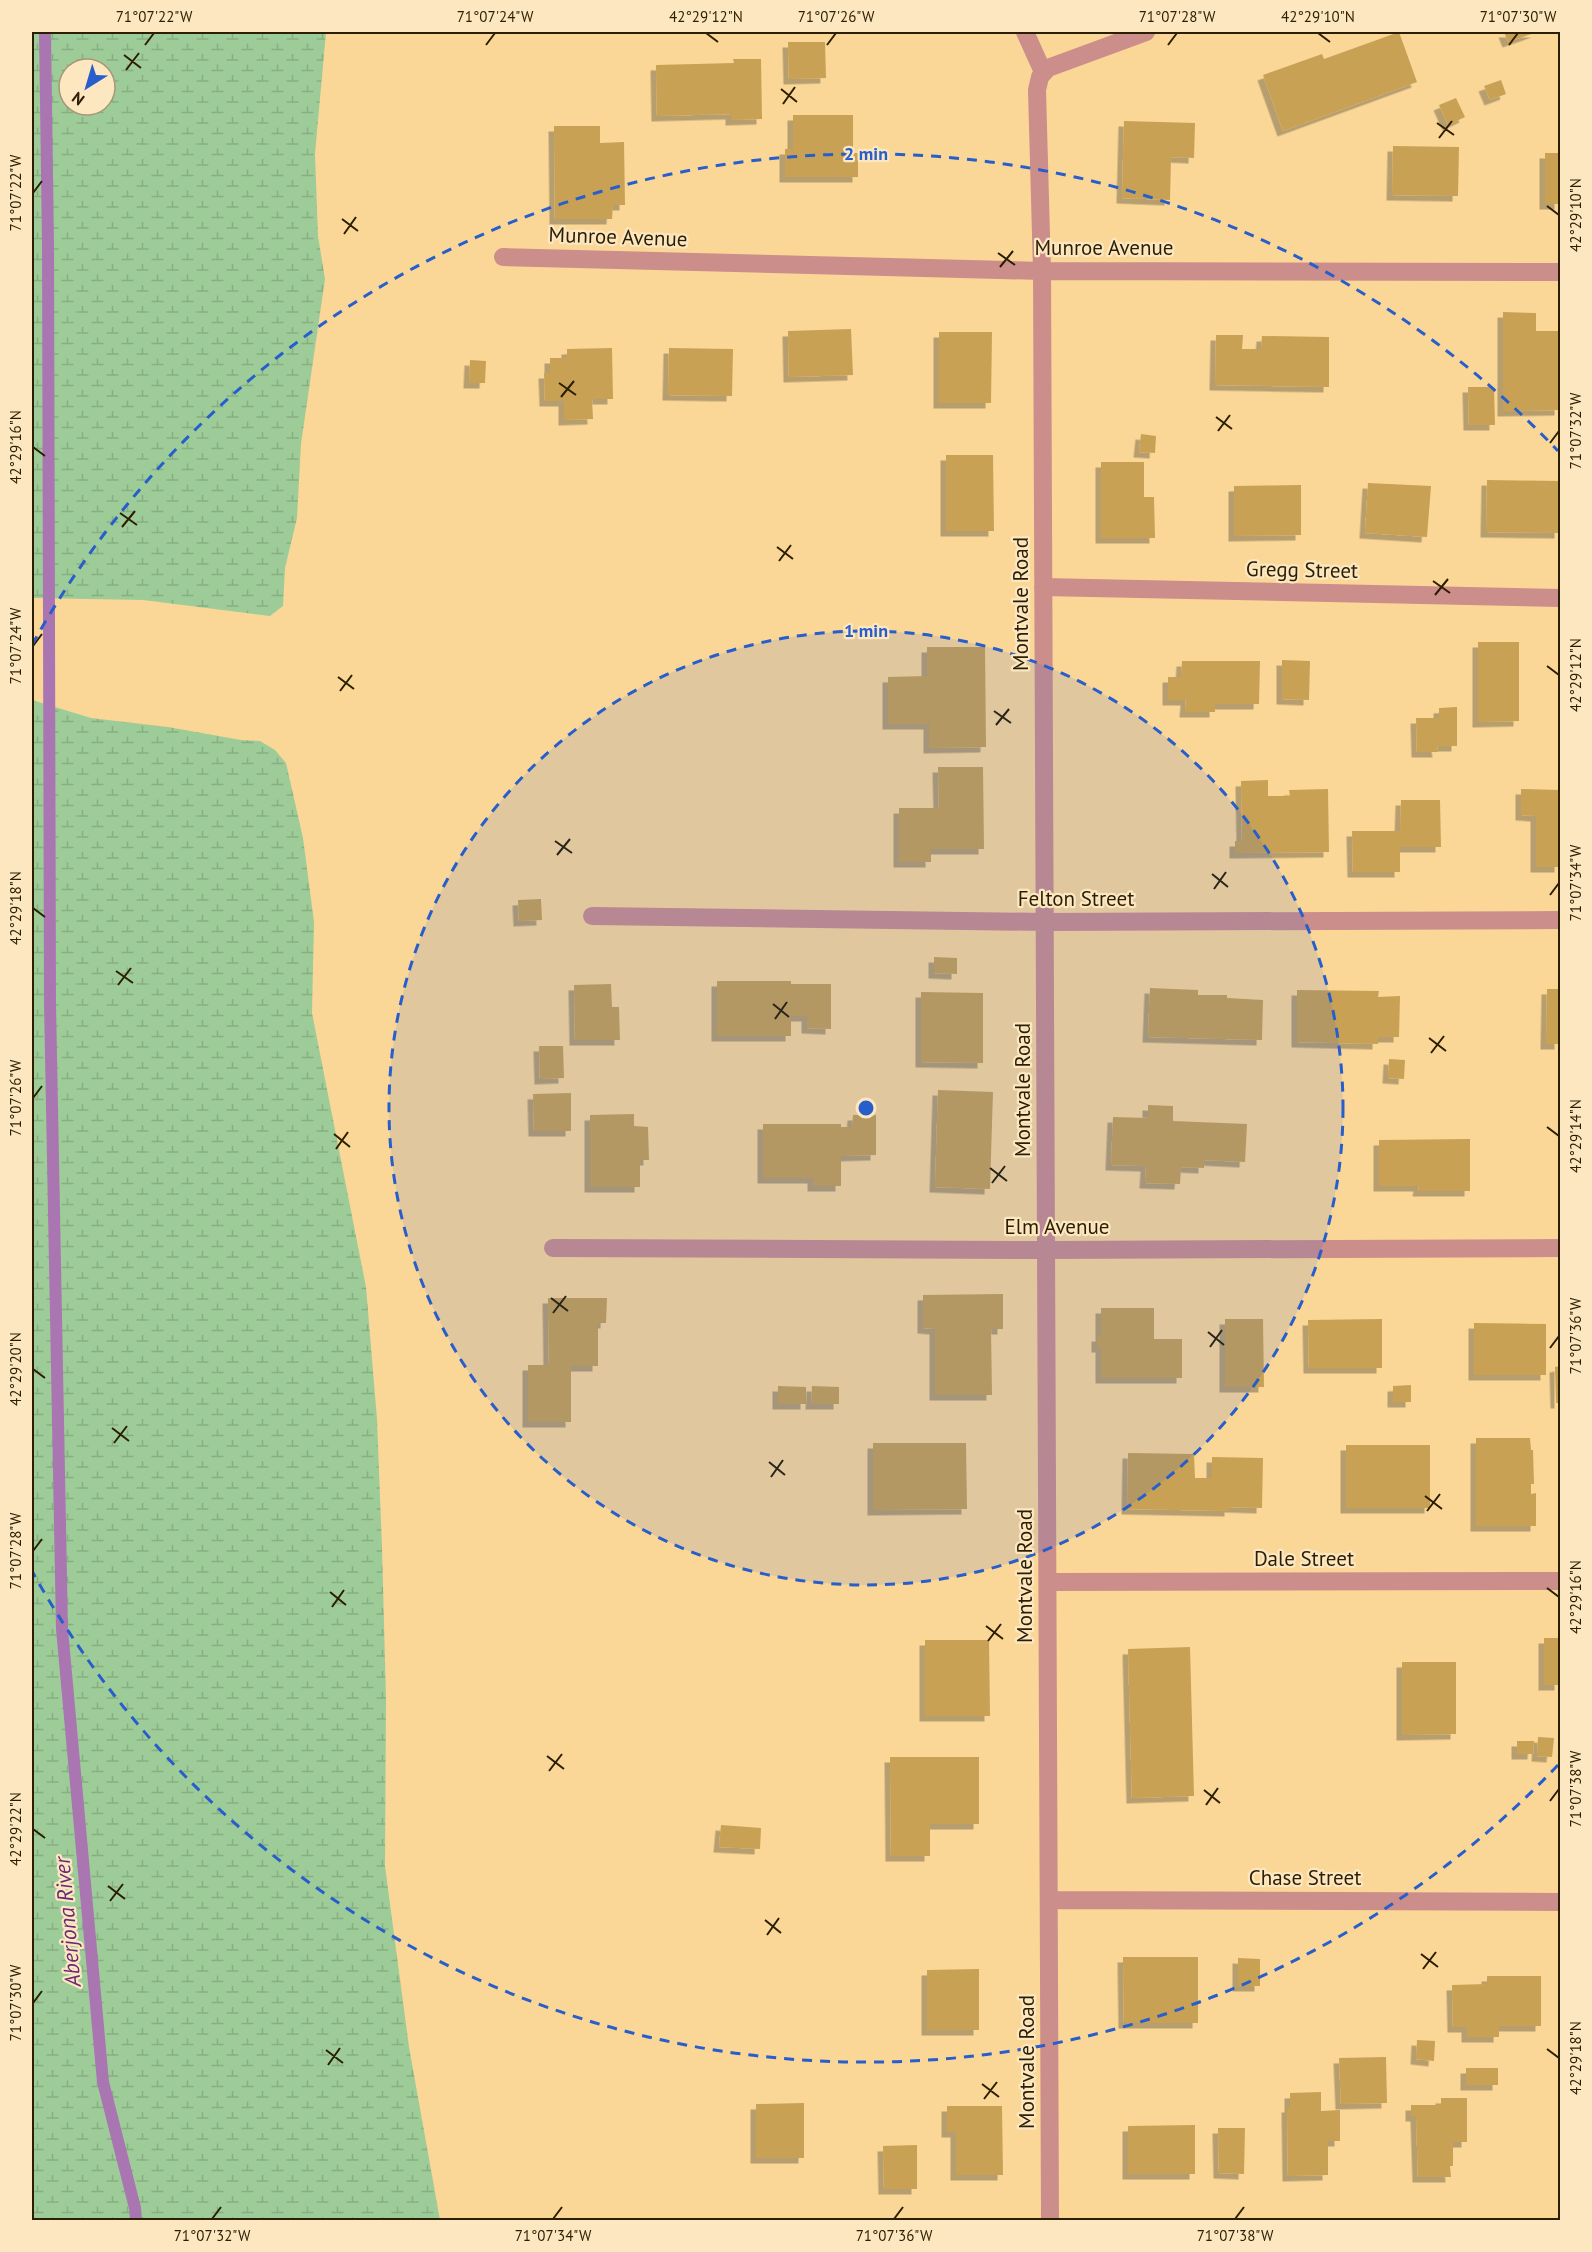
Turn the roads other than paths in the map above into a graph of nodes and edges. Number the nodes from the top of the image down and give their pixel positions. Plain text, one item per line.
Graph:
1 (1025, 32) edge
2 (1146, 32) edge
3 (1043, 72) junction
4 (503, 256) dead end
5 (1042, 271) junction
6 (1560, 272) edge
7 (1044, 587) junction
8 (1560, 598) edge
9 (592, 916) dead end
10 (1560, 920) edge
11 (1045, 922) junction
12 (554, 1248) dead end
13 (1560, 1248) edge
14 (1046, 1250) junction
15 (1560, 1581) edge
16 (1047, 1582) junction
17 (1049, 1900) junction
18 (1560, 1902) edge
19 (1050, 2220) edge

1 - 3 street
2 - 3 street
3 - 5 street, Montvale Road
4 - 5 street, Munroe Avenue
5 - 6 street, Munroe Avenue
5 - 7 street, Montvale Road
7 - 8 street, Gregg Street
7 - 11 street, Montvale Road
9 - 11 street, Felton Street
10 - 11 street, Felton Street
11 - 14 street, Montvale Road
12 - 14 street, Elm Avenue
13 - 14 street, Elm Avenue
14 - 16 street, Montvale Road
15 - 16 street, Dale Street
16 - 17 street, Montvale Road
17 - 18 street, Chase Street
17 - 19 street, Montvale Road

